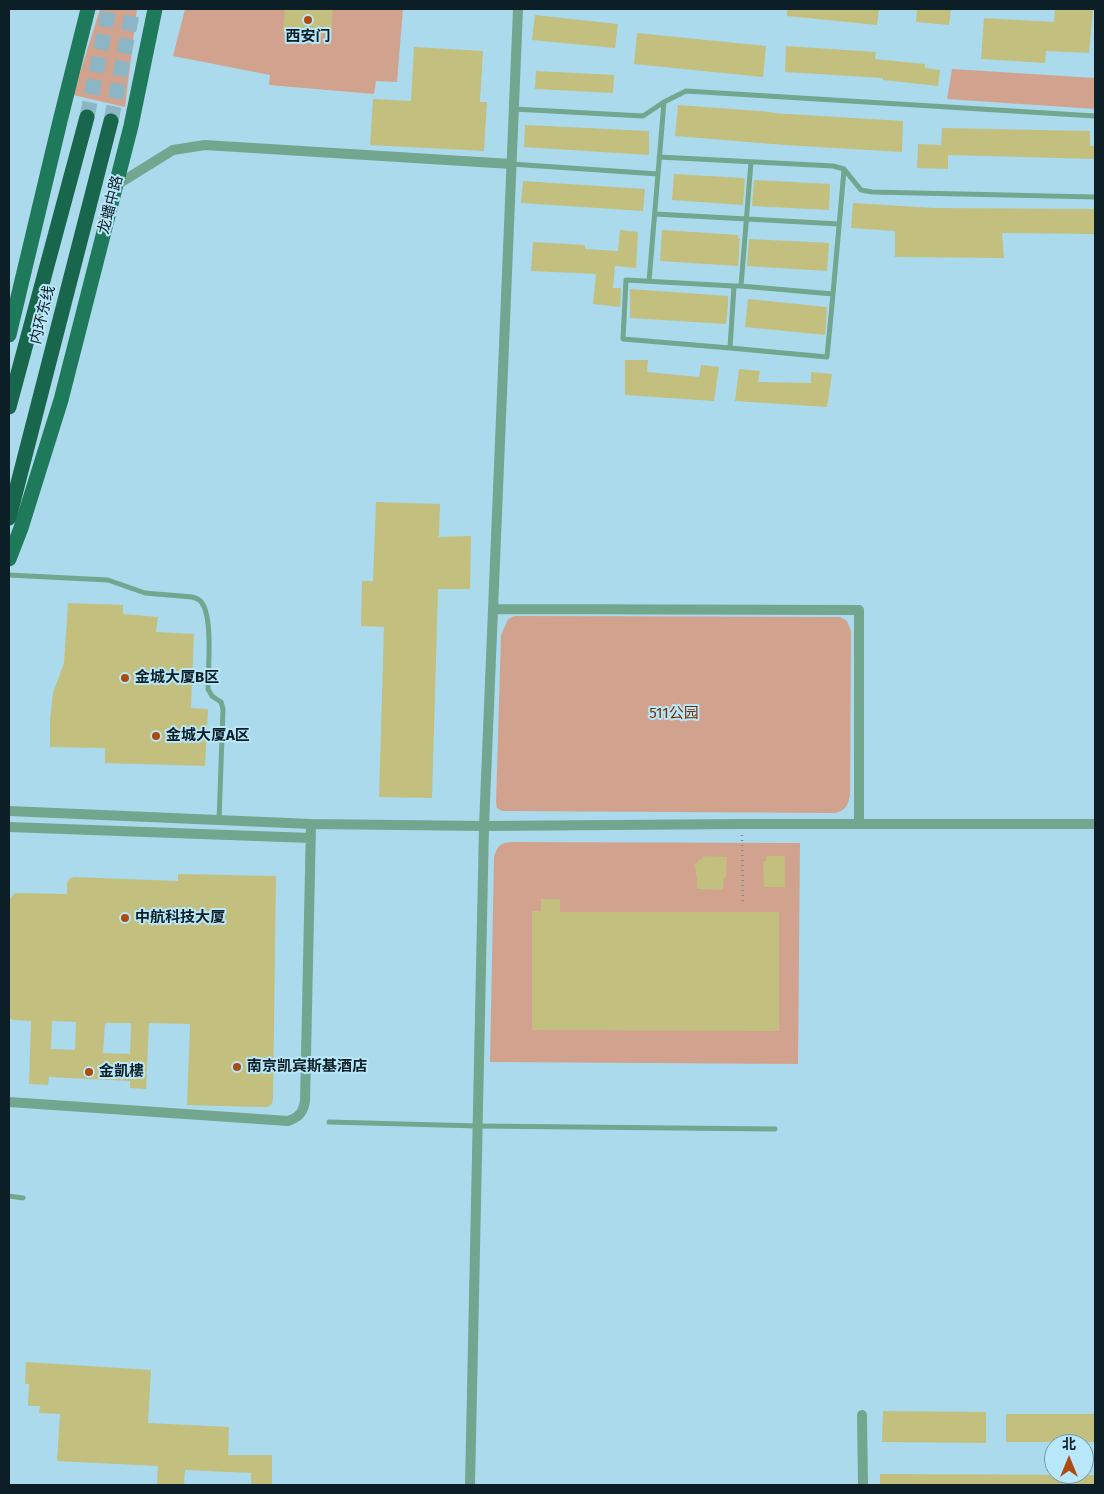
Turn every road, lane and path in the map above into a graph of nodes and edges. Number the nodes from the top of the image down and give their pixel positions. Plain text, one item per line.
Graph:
1 (88, 9) edge
2 (155, 9) edge
3 (518, 9) edge
4 (664, 102) junction
5 (513, 109) junction
6 (1095, 116) edge
7 (87, 117) tunnel mouth
8 (110, 121) tunnel mouth
9 (660, 157) junction
10 (751, 162) junction
11 (511, 164) junction
12 (844, 169) junction
13 (658, 174) junction
14 (115, 186) junction
15 (1095, 197) edge
16 (655, 214) junction
17 (839, 224) junction
18 (649, 281) junction
19 (734, 286) junction
20 (741, 286) junction
21 (833, 294) junction
22 (9, 335) edge
23 (730, 348) junction
24 (9, 408) edge
25 (9, 518) edge
26 (9, 560) edge
27 (9, 575) edge
28 (493, 609) junction
29 (9, 811) edge
30 (219, 821) junction
31 (312, 824) junction
32 (742, 824) junction
33 (859, 824) junction
34 (1095, 824) edge
35 (9, 826) edge
36 (484, 826) junction
37 (311, 838) junction
38 (743, 905) dead end
39 (9, 1102) edge
40 (329, 1122) dead end
41 (478, 1126) junction
42 (775, 1129) dead end
43 (9, 1196) edge
44 (22, 1198) dead end
45 (862, 1415) dead end
46 (470, 1485) edge
47 (863, 1485) edge

1 - 22 main road
2 - 14 main road, 龙蟠中路
3 - 5 street
4 - 5 lane
4 - 6 lane
4 - 9 lane
5 - 11 street
7 - 24 highway, 内环东线
8 - 25 highway, 内环东线
9 - 10 lane
9 - 13 lane
10 - 12 lane
10 - 20 lane
11 - 13 lane
11 - 14 street
11 - 28 street
12 - 15 lane
12 - 17 lane
13 - 16 lane
14 - 26 main road, 龙蟠中路
16 - 17 lane
16 - 18 lane
17 - 21 lane
18 - 19 lane
18 - 23 lane
19 - 20 lane
19 - 23 lane
20 - 21 lane
21 - 23 lane
27 - 30 lane
28 - 33 street
28 - 36 street
29 - 30 street
30 - 31 street
31 - 36 street
31 - 37 street
32 - 33 street
32 - 36 street
32 - 38 path
33 - 34 street
35 - 37 street
36 - 41 street
37 - 39 street
40 - 41 lane
41 - 42 lane
41 - 46 street
43 - 44 lane
45 - 47 street

